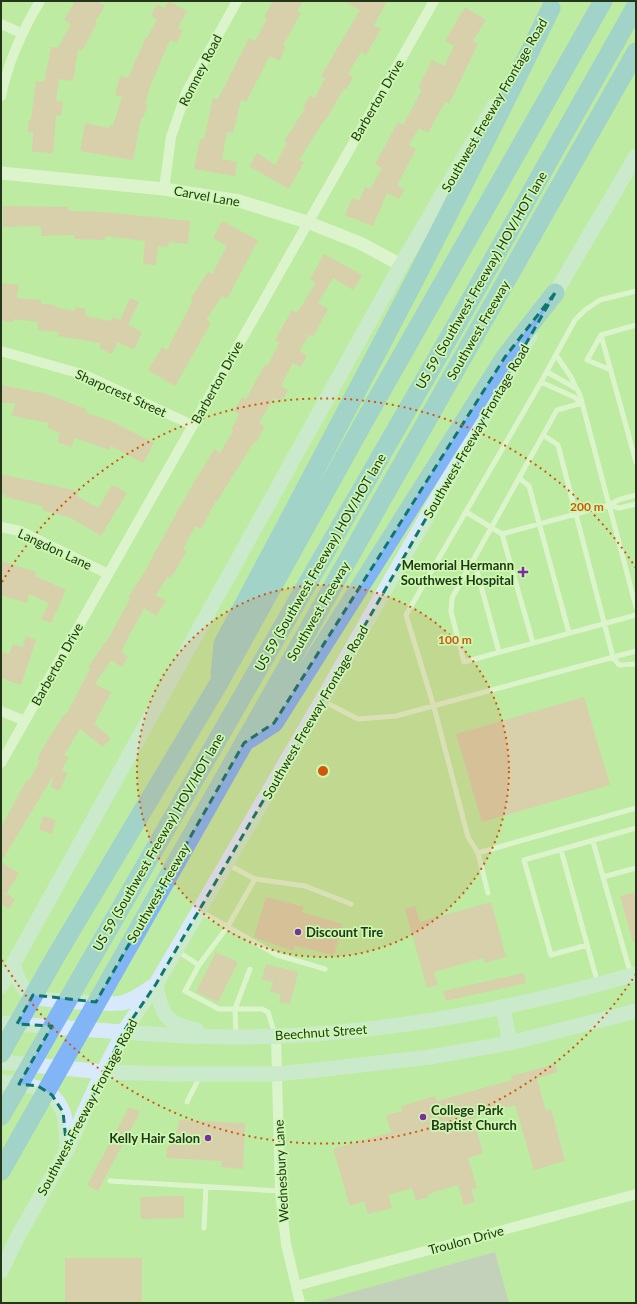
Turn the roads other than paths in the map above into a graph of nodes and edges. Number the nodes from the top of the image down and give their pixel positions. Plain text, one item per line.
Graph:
1 (40, 1) edge
2 (237, 1) edge
3 (434, 1) edge
4 (603, 1) edge
5 (553, 4) edge
6 (636, 6) edge
7 (1, 24) edge
8 (21, 33) junction
9 (636, 52) edge
10 (1, 96) edge
11 (635, 161) edge
12 (1, 173) edge
13 (164, 189) junction
14 (307, 222) junction
15 (401, 265) junction
16 (636, 291) edge
17 (555, 293) junction
18 (636, 326) edge
19 (601, 335) junction
20 (1, 351) edge
21 (556, 355) junction
22 (611, 370) junction
23 (547, 372) junction
24 (542, 382) junction
25 (577, 389) junction
26 (582, 403) junction
27 (192, 426) junction
28 (543, 435) junction
29 (636, 462) edge
30 (519, 478) junction
31 (636, 495) edge
32 (636, 504) edge
33 (609, 505) junction
34 (466, 512) junction
35 (576, 514) junction
36 (539, 524) junction
37 (1, 527) edge
38 (492, 527) junction
39 (502, 534) junction
40 (470, 566) junction
41 (108, 574) junction
42 (636, 607) edge
43 (636, 615) edge
44 (605, 624) junction
45 (569, 633) junction
46 (533, 643) junction
47 (636, 651) edge
48 (499, 652) junction
49 (613, 657) junction
50 (636, 664) edge
51 (219, 682) junction
52 (322, 700) junction
53 (434, 707) junction
54 (1, 711) edge
55 (25, 721) junction
56 (244, 743) junction
57 (1, 763) edge
58 (636, 808) edge
59 (636, 828) edge
60 (593, 840) junction
61 (561, 850) junction
62 (478, 853) junction
63 (226, 864) junction
64 (636, 868) edge
65 (603, 877) junction
66 (255, 879) junction
67 (488, 893) dead end
68 (351, 904) dead end
69 (199, 910) junction
70 (228, 926) junction
71 (587, 945) junction
72 (176, 951) junction
73 (14, 965) junction
74 (199, 965) junction
75 (250, 969) dead end
76 (325, 969) dead end
77 (633, 975) edge
78 (156, 984) junction
79 (598, 985) junction
80 (1, 986) edge
81 (503, 1008) junction
82 (235, 1009) junction
83 (636, 1011) edge
84 (1, 1023) edge
85 (124, 1031) junction
86 (276, 1036) junction
87 (236, 1037) junction
88 (510, 1043) junction
89 (1, 1053) edge
90 (1, 1062) edge
91 (105, 1072) junction
92 (276, 1074) junction
93 (200, 1075) junction
94 (1, 1082) edge
95 (187, 1102) dead end
96 (1, 1116) edge
97 (67, 1150) junction
98 (1, 1171) edge
99 (110, 1181) dead end
100 (206, 1187) junction
101 (280, 1191) junction
102 (636, 1194) edge
103 (204, 1228) dead end
104 (1, 1271) edge
105 (296, 1286) junction
106 (300, 1303) edge

1 - 8 street
2 - 13 street, Romney Road
3 - 14 street, Barberton Drive
4 - 51 highway
5 - 15 main road, Southwest Freeway Frontage Road
5 - 51 highway
6 - 96 highway, US 59 (Southwest Freeway) HOV/HOT lane
7 - 8 street
8 - 10 street
9 - 56 highway, Southwest Freeway
11 - 17 main road, Southwest Freeway Frontage Road
12 - 13 street, Carvel Lane
13 - 14 street, Carvel Lane
14 - 15 street, Carvel Lane
14 - 27 street, Barberton Drive
15 - 73 main road, Southwest Freeway Frontage Road
16 - 21 lane
17 - 52 main road, Southwest Freeway Frontage Road
17 - 56 highway
18 - 19 lane
19 - 22 lane
19 - 22 lane
20 - 27 street, Sharpcrest Street
21 - 23 lane
21 - 25 lane
22 - 29 lane
23 - 24 lane
23 - 25 lane
24 - 26 lane
24 - 34 lane
25 - 26 lane
26 - 28 lane
26 - 33 lane
27 - 41 street, Barberton Drive
28 - 30 lane
28 - 35 lane
30 - 36 lane
30 - 38 lane
31 - 33 lane
32 - 33 lane
33 - 35 lane
33 - 42 lane
34 - 38 lane
34 - 53 lane
35 - 36 lane
35 - 44 lane
36 - 39 lane
36 - 45 lane
37 - 41 street, Langdon Lane
38 - 39 lane
38 - 40 lane
39 - 46 lane
40 - 48 lane
40 - 48 lane
41 - 55 street, Barberton Drive
43 - 44 lane
44 - 45 lane
44 - 49 lane
45 - 46 lane
46 - 48 lane
47 - 49 lane
49 - 50 lane
49 - 53 lane
51 - 89 highway
52 - 53 lane
52 - 63 main road, Southwest Freeway Frontage Road
53 - 62 lane
54 - 55 street
55 - 57 street, Barberton Drive
56 - 98 highway, Southwest Freeway
58 - 62 lane
59 - 60 lane
60 - 61 lane
60 - 65 lane
61 - 71 lane
61 - 71 lane
62 - 67 lane
63 - 66 lane
63 - 69 main road, Southwest Freeway Frontage Road
64 - 65 lane
65 - 77 lane
66 - 68 lane
66 - 70 lane
69 - 70 lane
69 - 72 main road, Southwest Freeway Frontage Road
70 - 74 lane
70 - 76 lane
71 - 79 lane
72 - 74 lane
72 - 78 main road, Southwest Freeway Frontage Road
73 - 78 main road
73 - 80 main road, Southwest Freeway Frontage Road
74 - 82 lane
75 - 82 lane
77 - 79 main road, Beechnut Street
78 - 85 main road, Southwest Freeway Frontage Road
78 - 87 main road
79 - 81 main road, Beechnut Street
81 - 86 main road, Beechnut Street
81 - 88 main road
82 - 86 lane
82 - 87 lane
83 - 88 main road
84 - 85 main road, Beechnut Street
85 - 87 main road, Beechnut Street
85 - 91 main road, Southwest Freeway Frontage Road
86 - 87 main road, Beechnut Street
86 - 92 street, Wednesbury Lane
88 - 92 main road
90 - 91 main road
91 - 93 main road
91 - 97 main road, Southwest Freeway Frontage Road
92 - 93 main road
92 - 101 street, Wednesbury Lane
93 - 95 lane
94 - 97 main road
97 - 104 main road, Southwest Freeway Frontage Road
99 - 100 lane
100 - 101 lane
100 - 103 lane
101 - 105 street, Wednesbury Lane
102 - 105 street, Troulon Drive
105 - 106 street, Wednesbury Lane

